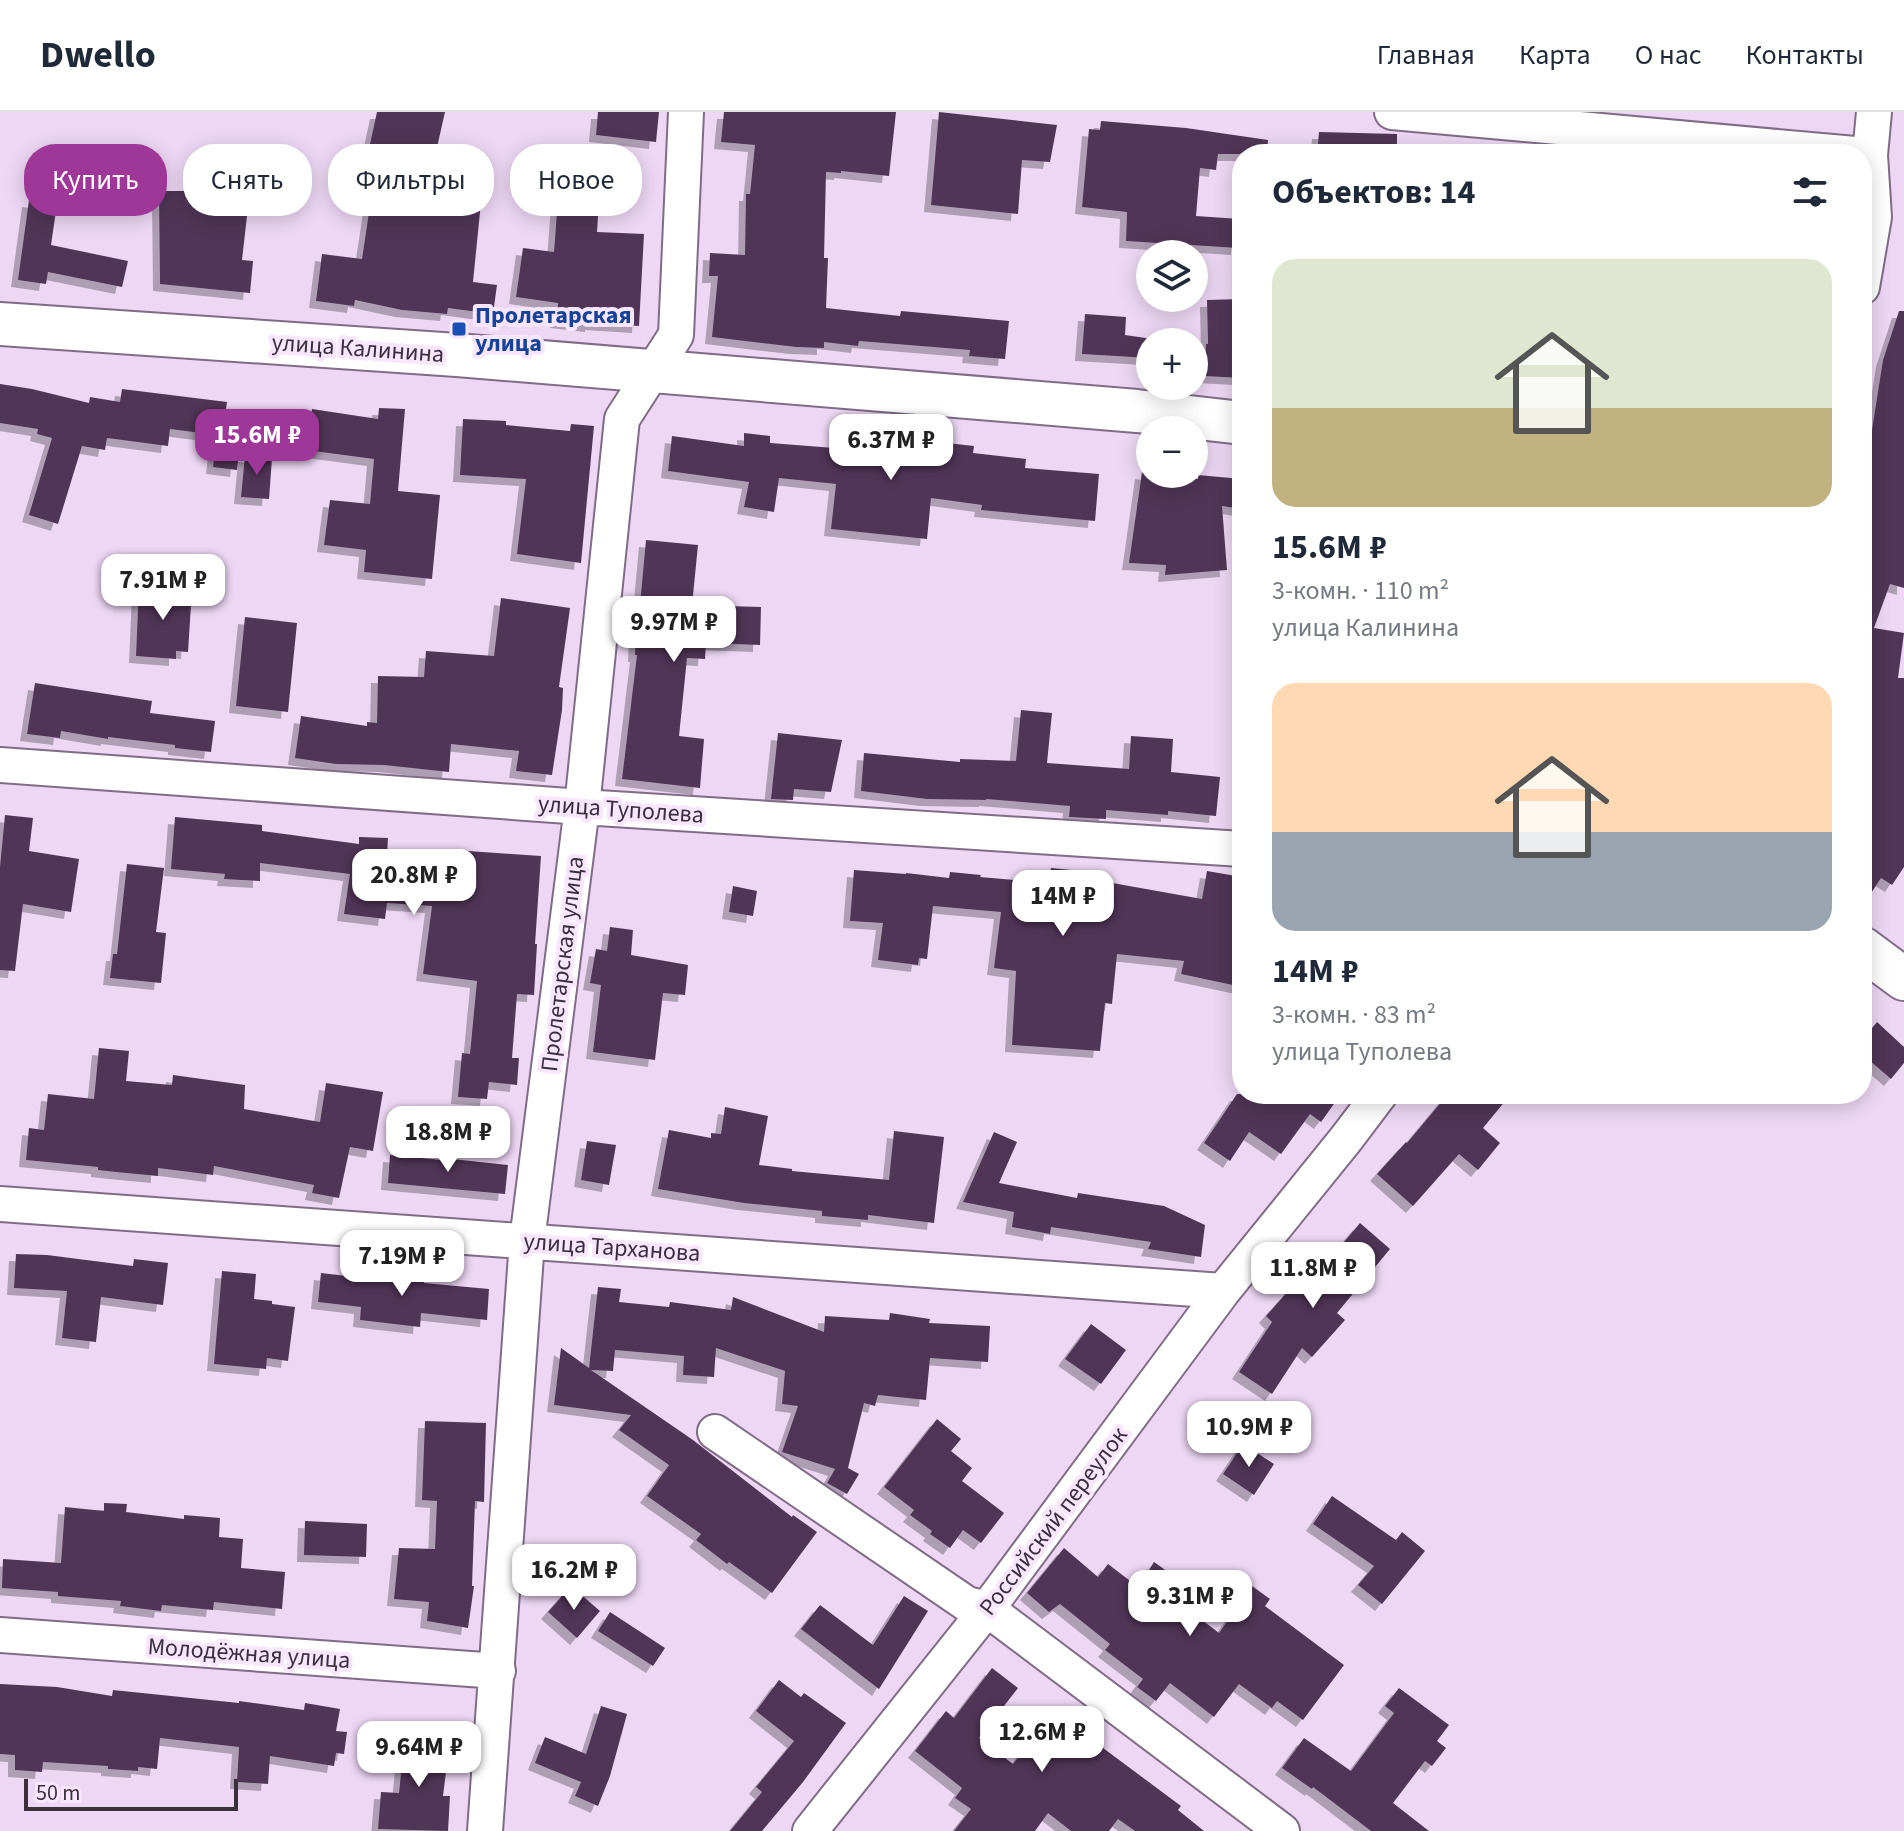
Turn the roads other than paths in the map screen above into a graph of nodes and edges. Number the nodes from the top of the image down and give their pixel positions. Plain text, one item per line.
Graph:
1 (686, 112) edge
2 (1392, 112) edge
3 (1874, 112) edge
4 (1742, 144) edge
5 (1865, 144) edge
6 (1872, 207) edge
7 (1872, 229) edge
8 (0, 324) edge
9 (652, 372) junction
10 (1232, 422) edge
11 (0, 765) edge
12 (582, 807) junction
13 (1232, 848) edge
14 (1872, 955) edge
15 (1904, 979) edge
16 (1372, 1104) edge
17 (0, 1204) edge
18 (527, 1241) junction
19 (1223, 1291) junction
20 (715, 1432) dead end
21 (987, 1609) junction
22 (0, 1635) edge
23 (498, 1671) junction
24 (485, 1831) edge
25 (810, 1831) edge
26 (1282, 1831) edge

1 - 9 street, Пролетарская улица
2 - 4 street
3 - 5 street
6 - 7 street
8 - 9 street, улица Калинина
9 - 10 street, улица Калинина
9 - 12 street, Пролетарская улица
11 - 12 street, улица Туполева
12 - 13 street, улица Туполева
12 - 18 street, Пролетарская улица
14 - 15 street
16 - 19 street, Российский переулок
17 - 18 street, улица Тарханова
18 - 19 street, улица Тарханова
18 - 23 street, Пролетарская улица
19 - 21 street, Российский переулок
20 - 21 street
21 - 25 street, Российский переулок
21 - 26 street
22 - 23 street, Молодёжная улица
23 - 24 street, Пролетарская улица

